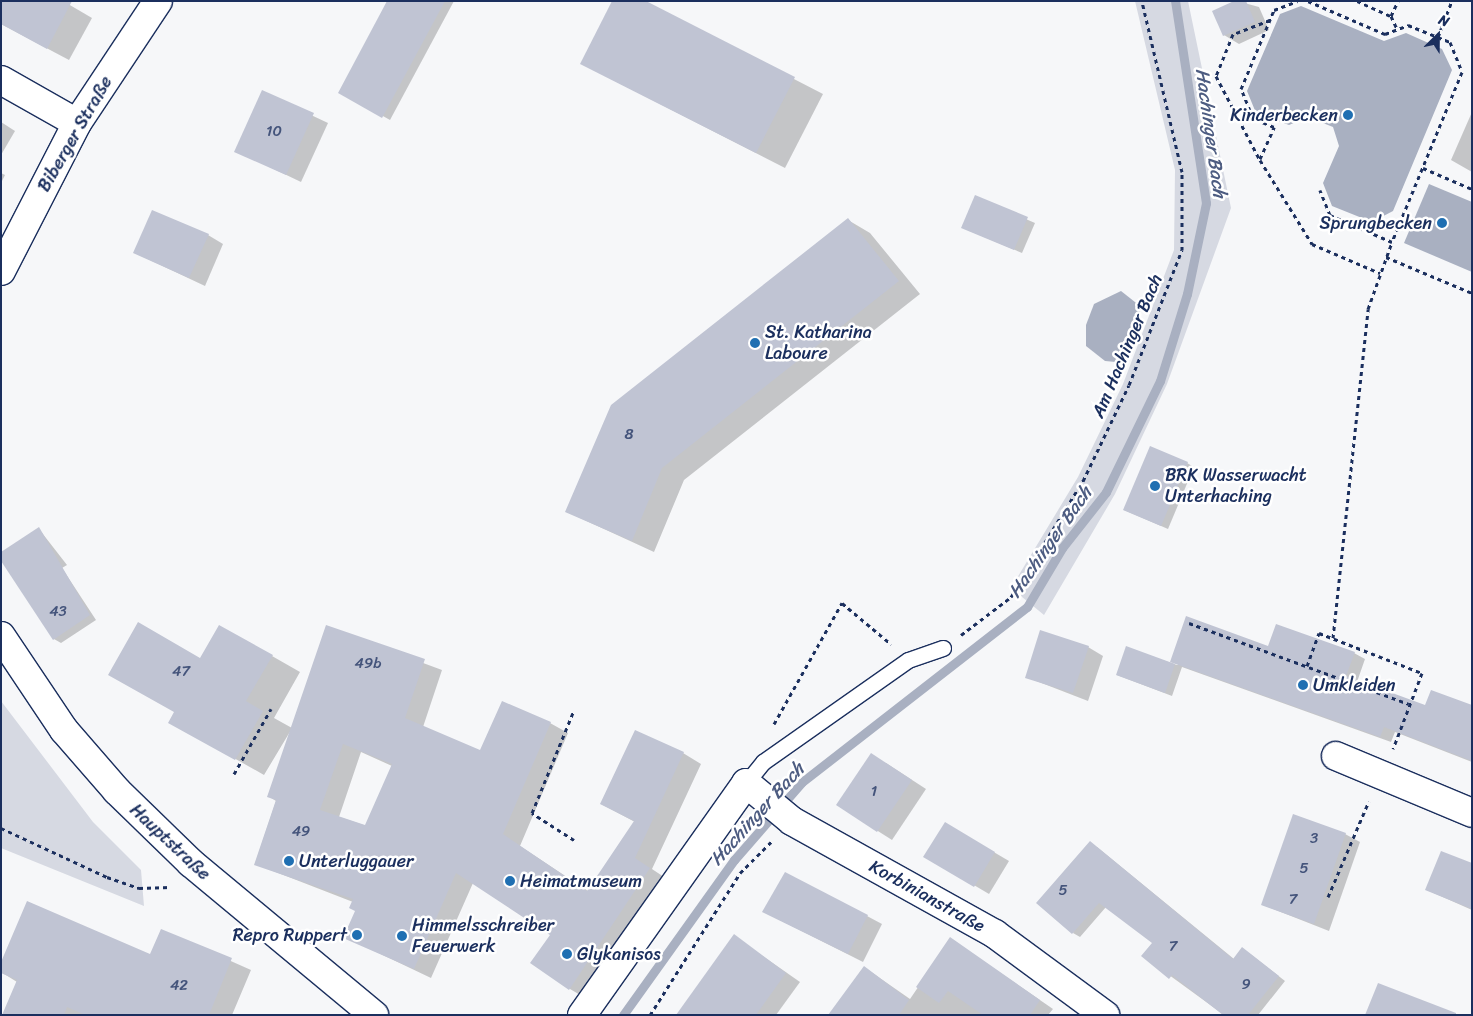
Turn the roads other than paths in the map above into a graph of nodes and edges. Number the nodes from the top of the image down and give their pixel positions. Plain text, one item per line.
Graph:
1 (158, 1) edge
2 (1, 80) edge
3 (77, 123) junction
4 (1, 272) edge
5 (1, 636) edge
6 (943, 648) road end
7 (1336, 756) dead end
8 (757, 780) junction
9 (1472, 813) edge
10 (374, 1015) edge
11 (582, 1015) edge
12 (1105, 1015) edge

1 - 3 street, Biberger Straße
2 - 3 street
3 - 4 street, Biberger Straße
5 - 10 street, Hauptstraße
6 - 8 lane
7 - 9 street
8 - 11 street
8 - 12 street, Korbinianstraße

